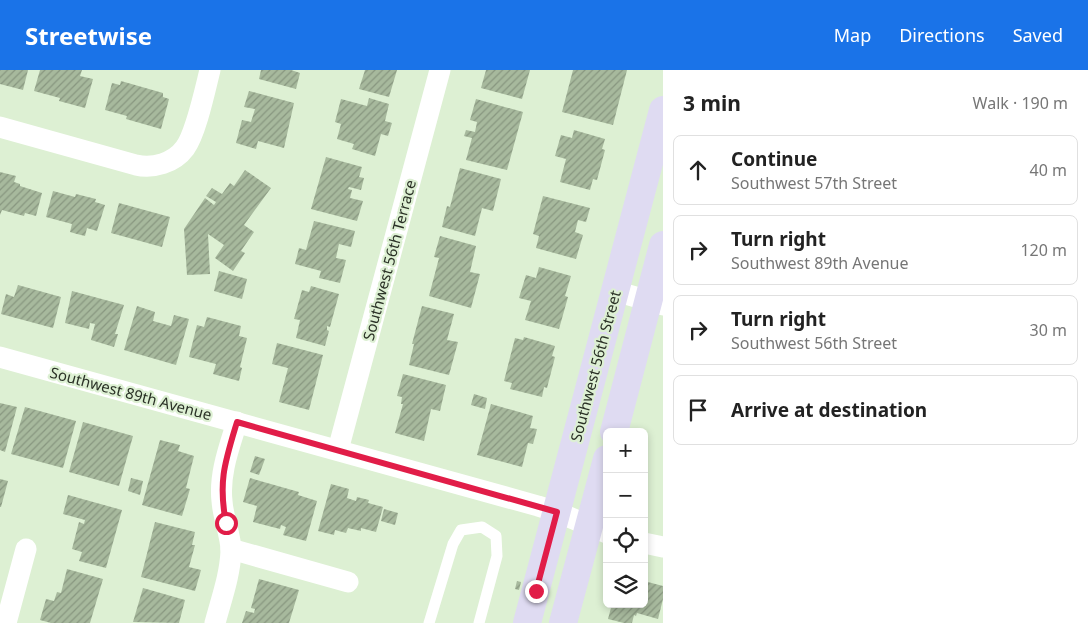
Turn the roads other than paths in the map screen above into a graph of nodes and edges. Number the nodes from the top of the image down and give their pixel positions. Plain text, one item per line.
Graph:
1 (210, 70) edge
2 (440, 70) edge
3 (663, 110) edge
4 (0, 127) edge
5 (663, 245) edge
6 (615, 291) junction
7 (656, 303) edge
8 (0, 357) edge
9 (237, 422) junction
10 (615, 428) edge
11 (338, 450) junction
12 (605, 473) edge
13 (557, 512) junction
14 (598, 530) edge
15 (648, 544) edge
16 (663, 547) edge
17 (26, 549) dead end
18 (231, 549) junction
19 (348, 582) dead end
20 (6, 623) edge
21 (215, 623) edge
22 (429, 623) edge
23 (479, 623) edge
24 (528, 623) edge
25 (563, 623) edge

1 - 4 street
2 - 11 street, Southwest 56th Terrace
3 - 6 main road, Southwest 56th Street
5 - 7 main road
6 - 7 street
6 - 13 main road, Southwest 56th Street
7 - 10 main road
8 - 9 street, Southwest 89th Avenue
9 - 11 street, Southwest 89th Avenue
9 - 18 street
11 - 13 street, Southwest 89th Avenue
12 - 14 main road
13 - 14 street, Southwest 89th Avenue
13 - 24 main road, Southwest 56th Street
14 - 25 main road
15 - 16 street
17 - 20 street
18 - 19 street
18 - 21 street
22 - 23 lane

